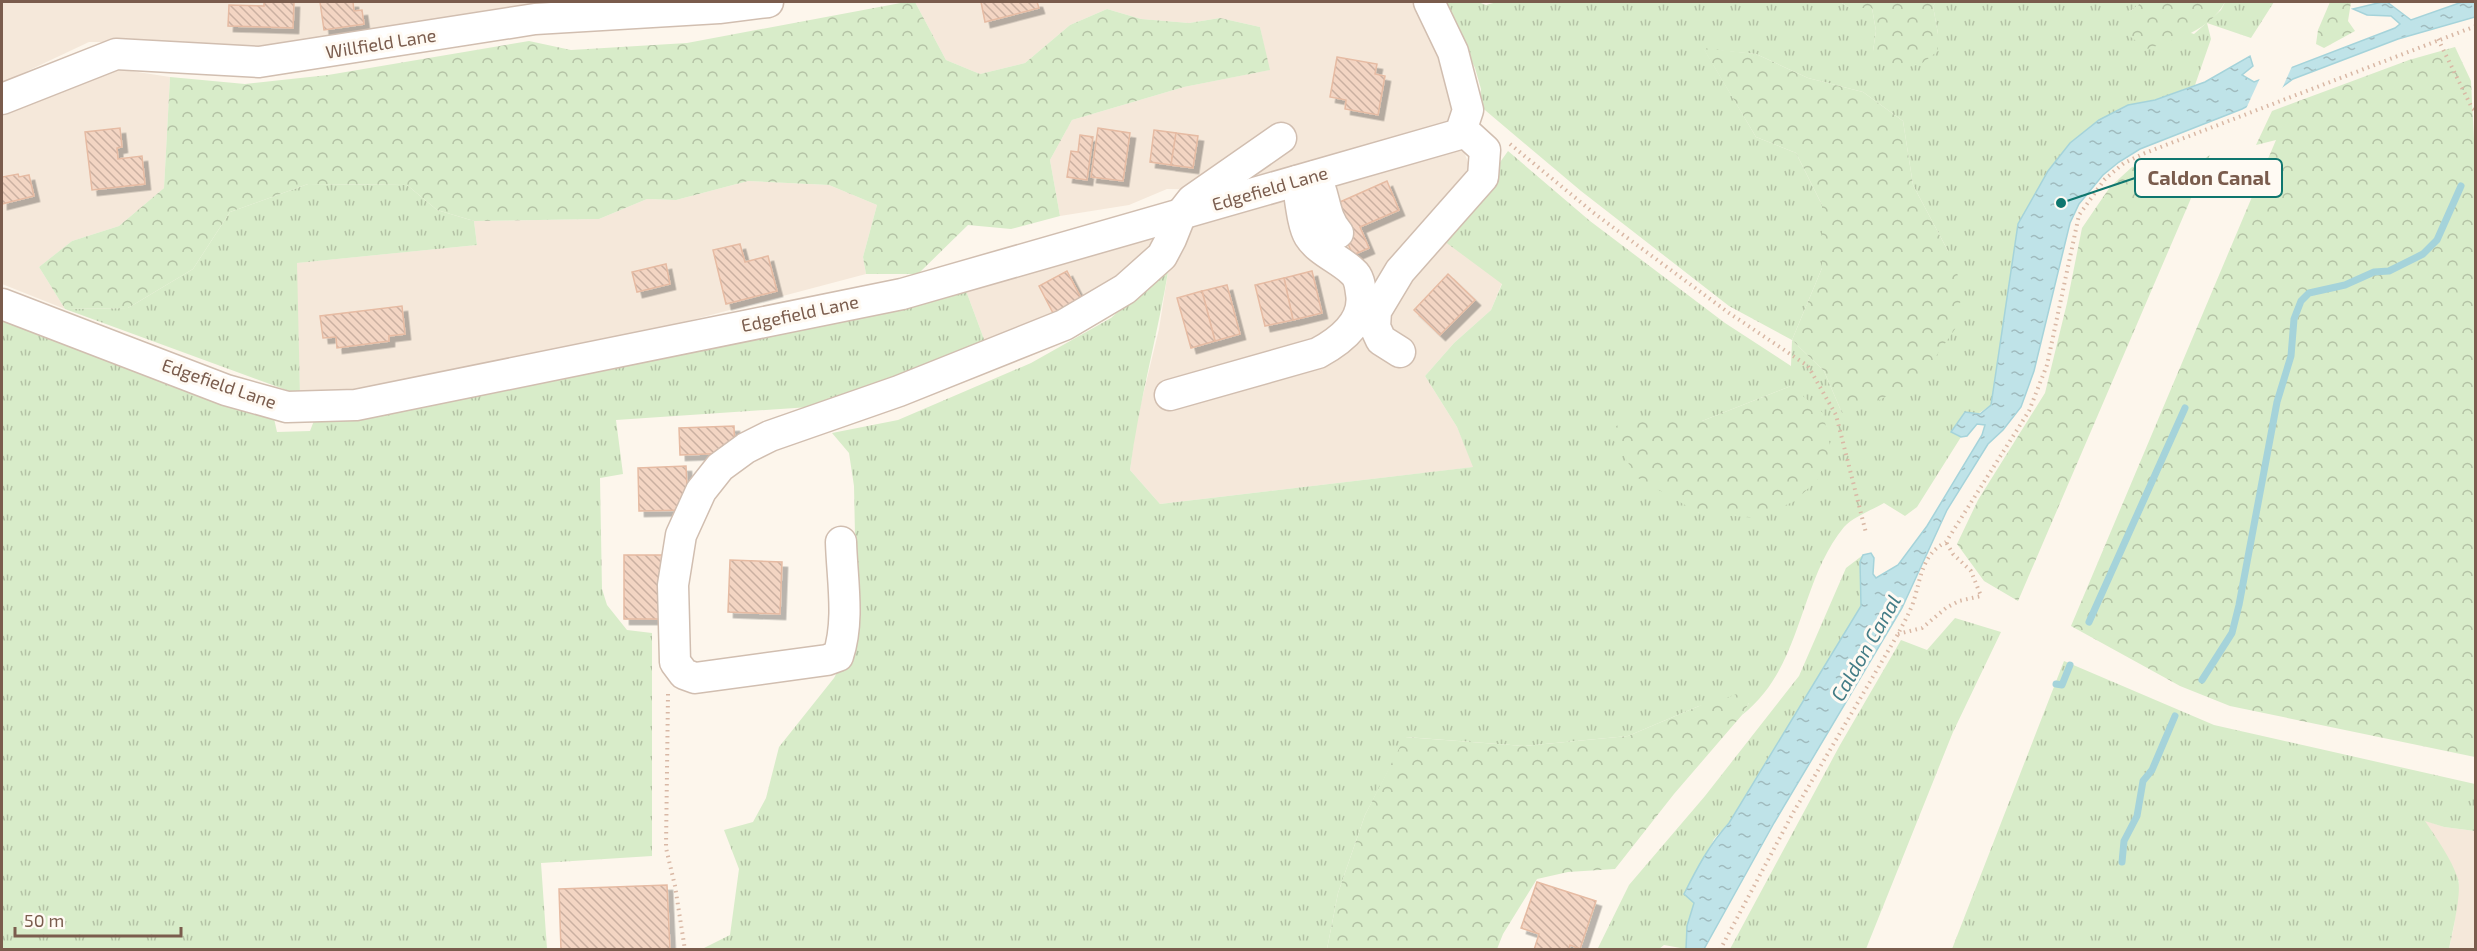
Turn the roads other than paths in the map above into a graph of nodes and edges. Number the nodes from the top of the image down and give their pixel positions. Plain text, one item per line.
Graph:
1 (768, 2) edge
2 (1429, 2) edge
3 (2, 99) edge
4 (1462, 129) junction
5 (1281, 138) dead end
6 (1306, 179) junction
7 (1180, 214) junction
8 (1338, 233) dead end
9 (2, 304) edge
10 (1400, 351) dead end
11 (1170, 395) dead end
12 (841, 542) dead end

1 - 3 street, Willfield Lane
2 - 4 street
4 - 6 street, Edgefield Lane
4 - 10 street
5 - 7 street
6 - 7 street, Edgefield Lane
6 - 8 street
6 - 11 street
7 - 9 street, Edgefield Lane
7 - 12 street

